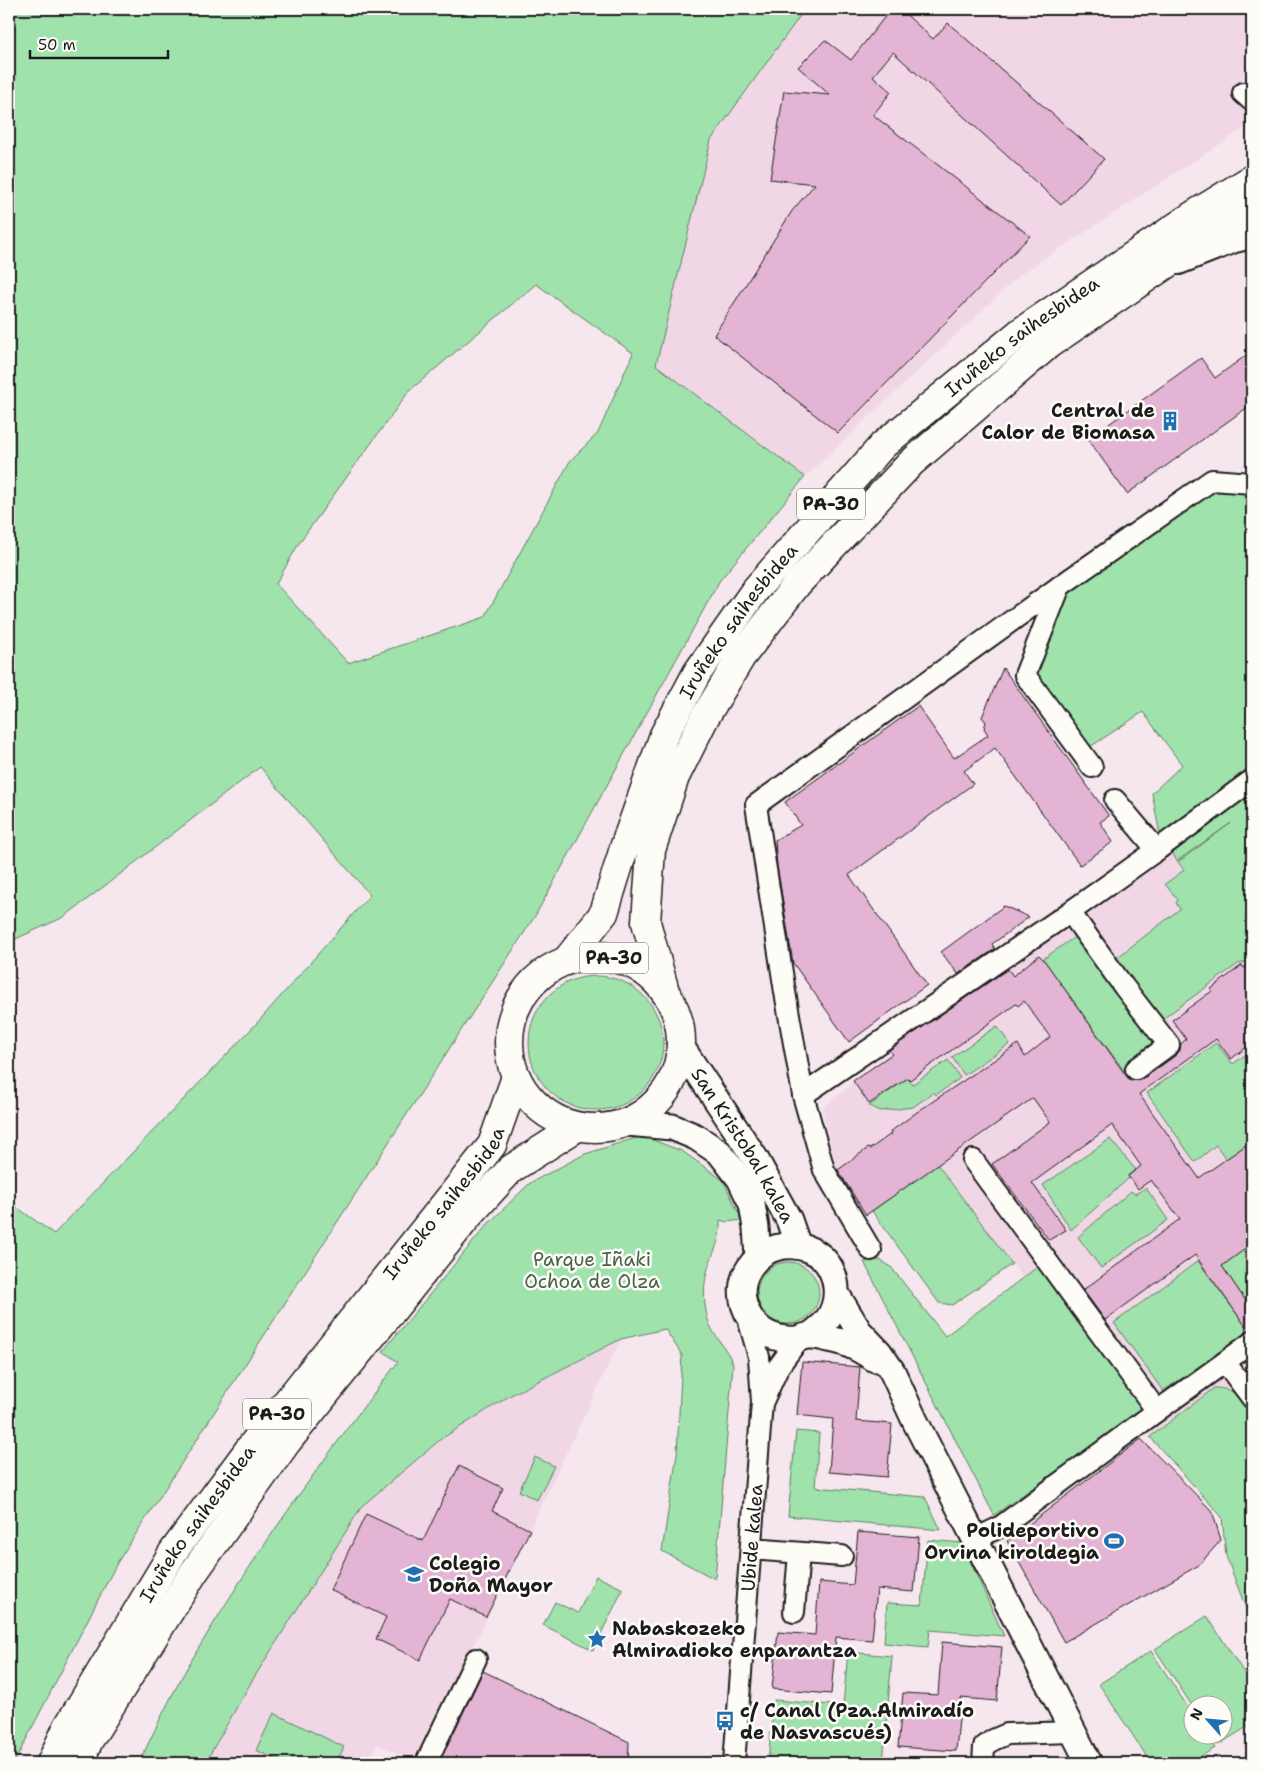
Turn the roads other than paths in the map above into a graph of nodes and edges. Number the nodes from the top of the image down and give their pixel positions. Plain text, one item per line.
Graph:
1 (1252, 94) edge
2 (1252, 101) edge
3 (1249, 177) edge
4 (1252, 210) edge
5 (1252, 238) edge
6 (1156, 272) junction
7 (1252, 483) edge
8 (1060, 586) junction
9 (1092, 767) dead end
10 (1252, 780) edge
11 (1115, 800) dead end
12 (1156, 850) junction
13 (1070, 912) junction
14 (567, 960) junction
15 (664, 988) junction
16 (682, 1048) junction
17 (1136, 1069) dead end
18 (516, 1077) junction
19 (803, 1095) junction
20 (627, 1123) junction
21 (577, 1127) junction
22 (973, 1160) dead end
23 (798, 1246) junction
24 (871, 1250) dead end
25 (758, 1258) junction
26 (837, 1295) junction
27 (745, 1308) junction
28 (804, 1337) junction
29 (1252, 1342) edge
30 (1225, 1362) junction
31 (886, 1364) junction
32 (1252, 1398) edge
33 (762, 1402) junction
34 (1157, 1411) junction
35 (975, 1539) junction
36 (751, 1549) junction
37 (799, 1553) junction
38 (842, 1556) dead end
39 (794, 1612) dead end
40 (476, 1659) dead end
41 (1074, 1732) junction
42 (51, 1763) edge
43 (79, 1763) edge
44 (426, 1763) edge
45 (734, 1763) edge
46 (983, 1763) edge
47 (1089, 1763) edge

1 - 2 street
3 - 14 highway, Iruñeko saihesbidea / PA-30
4 - 6 highway, Iruñeko saihesbidea / PA-30
5 - 6 street
6 - 15 highway, Iruñeko saihesbidea / PA-30
7 - 8 street
8 - 9 street
8 - 19 street
10 - 12 street
11 - 12 street
12 - 13 street
13 - 17 street
13 - 19 street
14 - 15 highway, PA-30
14 - 18 highway, PA-30
15 - 16 highway, PA-30
16 - 20 highway, PA-30
16 - 23 main road, San Kristobal kalea
18 - 21 highway, PA-30
18 - 42 highway, Iruñeko saihesbidea / PA-30
19 - 24 street
20 - 21 highway, PA-30
20 - 25 main road, San Kristobal kalea
21 - 43 highway, Iruñeko saihesbidea / PA-30
22 - 34 street
23 - 25 main road
23 - 26 main road
25 - 27 main road
26 - 28 main road
26 - 31 main road
27 - 28 main road
27 - 33 street, Ubide kalea
28 - 31 main road
28 - 33 street, Ubide kalea
29 - 30 street
30 - 32 street
30 - 34 street
31 - 35 main road
33 - 36 street, Ubide kalea
34 - 35 street
35 - 41 main road
36 - 37 street
36 - 45 street, Ubide kalea
37 - 38 street
37 - 39 street
40 - 44 street
41 - 46 street
41 - 47 main road

